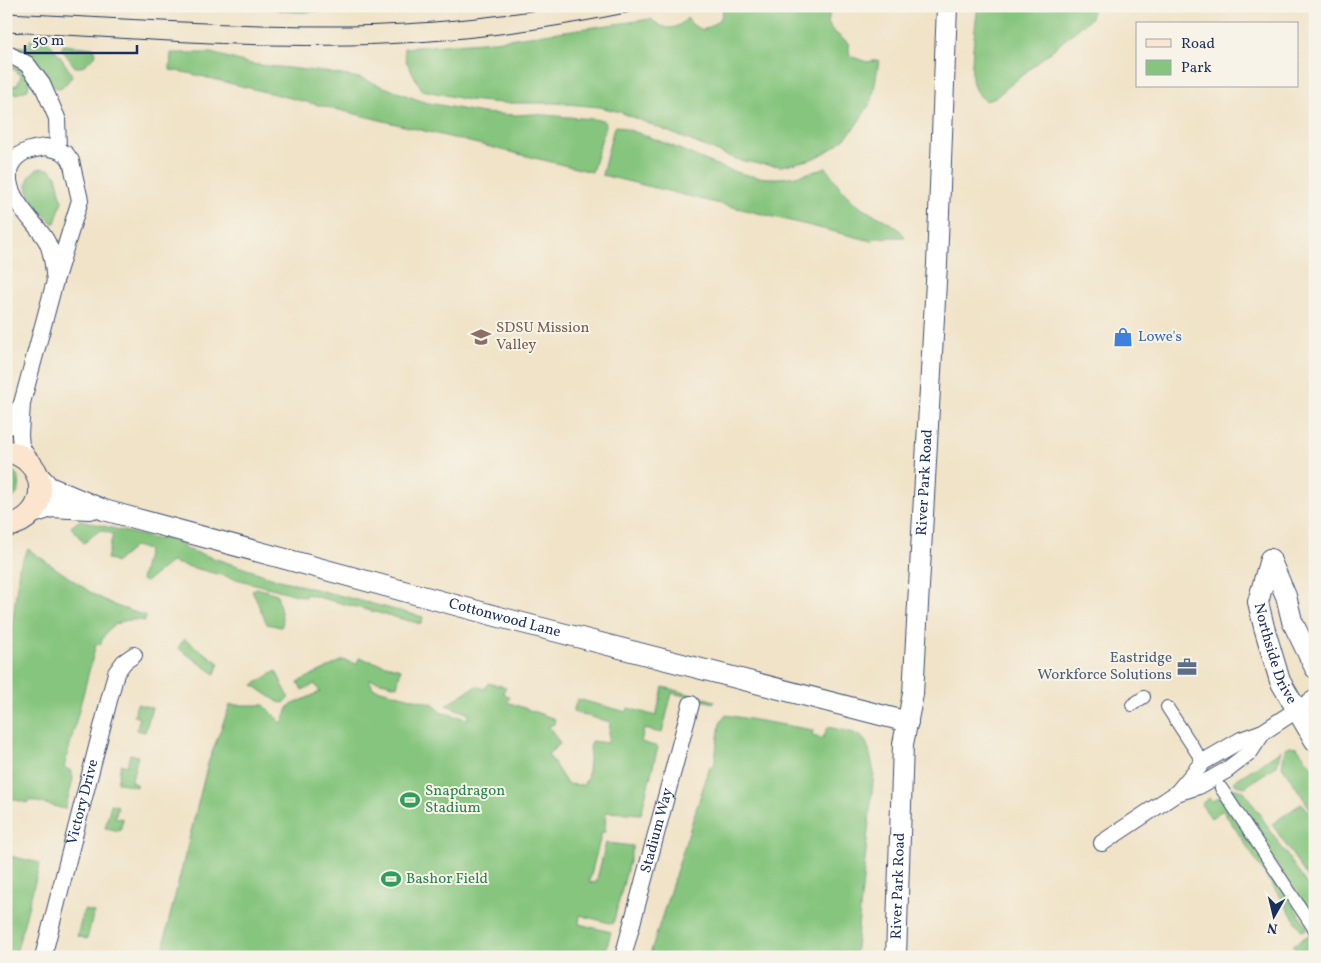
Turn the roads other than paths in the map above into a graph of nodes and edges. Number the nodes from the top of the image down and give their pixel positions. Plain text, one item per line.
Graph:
1 (947, 6) edge
2 (6, 53) edge
3 (58, 150) junction
4 (55, 281) junction
5 (22, 403) junction
6 (6, 428) edge
7 (6, 451) edge
8 (35, 469) junction
9 (104, 510) junction
10 (15, 526) edge
11 (134, 655) dead end
12 (1315, 668) edge
13 (1144, 697) dead end
14 (1315, 698) edge
15 (691, 704) dead end
16 (1132, 705) dead end
17 (1167, 707) dead end
18 (1296, 710) junction
19 (908, 722) junction
20 (1315, 741) edge
21 (1199, 756) dead end
22 (1221, 788) dead end
23 (1102, 843) dead end
24 (1315, 930) edge
25 (43, 957) edge
26 (623, 957) edge
27 (896, 957) edge

1 - 19 street, River Park Road
2 - 3 street
3 - 4 street
3 - 4 street
4 - 5 street
5 - 6 street
5 - 8 street
7 - 8 main road
8 - 9 street, Cottonwood Lane
8 - 10 main road
9 - 10 street, Cottonwood Lane
9 - 19 street, Cottonwood Lane
11 - 25 street, Victory Drive
12 - 18 street, Northside Drive
13 - 16 street
14 - 18 street
15 - 26 street, Stadium Way
17 - 21 street
18 - 20 street, Northside Drive
18 - 23 street
19 - 27 street, River Park Road
22 - 24 street

